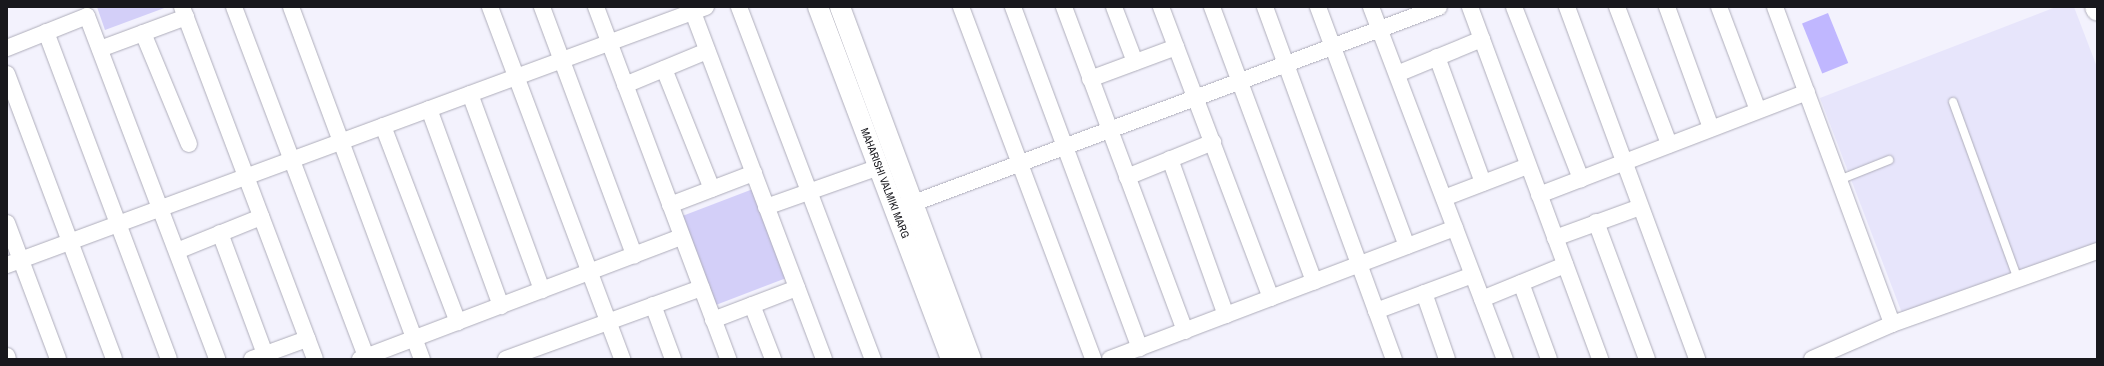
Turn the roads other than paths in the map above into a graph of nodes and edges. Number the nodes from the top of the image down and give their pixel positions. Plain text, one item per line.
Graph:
1 (234, 7) edge
2 (291, 7) edge
3 (490, 7) edge
4 (542, 7) edge
5 (596, 7) edge
6 (739, 7) edge
7 (818, 7) edge
8 (840, 7) edge
9 (961, 7) edge
10 (1013, 7) edge
11 (1064, 7) edge
12 (1114, 7) edge
13 (1161, 7) edge
14 (1212, 7) edge
15 (1265, 7) edge
16 (1318, 7) edge
17 (1372, 7) edge
18 (1439, 7) edge
19 (1470, 7) edge
20 (1514, 7) edge
21 (1567, 7) edge
22 (1617, 7) edge
23 (1667, 7) edge
24 (1720, 7) edge
25 (1775, 7) edge
26 (2095, 7) edge
27 (696, 9) edge
28 (2097, 11) edge
29 (184, 12) edge
30 (1380, 29) junction
31 (46, 32) junction
32 (143, 33) junction
33 (1482, 39) junction
34 (609, 42) junction
35 (1334, 46) junction
36 (1176, 47) junction
37 (7, 48) edge
38 (100, 49) junction
39 (708, 51) junction
40 (1437, 57) junction
41 (562, 60) junction
42 (1136, 62) junction
43 (1286, 64) junction
44 (664, 69) junction
45 (7, 74) edge
46 (1397, 74) junction
47 (516, 77) junction
48 (1090, 79) junction
49 (1240, 82) junction
50 (625, 85) junction
51 (1807, 92) junction
52 (470, 94) junction
53 (1196, 98) junction
54 (1953, 102) dead end
55 (429, 109) junction
56 (1758, 110) junction
57 (383, 126) junction
58 (1711, 128) junction
59 (1109, 130) junction
60 (342, 142) junction
61 (1213, 142) junction
62 (189, 144) dead end
63 (1670, 144) junction
64 (1066, 147) junction
65 (292, 160) junction
66 (1170, 160) junction
67 (1889, 160) dead end
68 (1624, 162) junction
69 (1021, 163) junction
70 (879, 166) junction
71 (1528, 166) junction
72 (754, 173) junction
73 (246, 177) junction
74 (1127, 177) junction
75 (1581, 178) junction
76 (1839, 180) junction
77 (1484, 183) junction
78 (712, 188) junction
79 (810, 191) junction
80 (1539, 195) junction
81 (1444, 198) junction
82 (670, 205) junction
83 (766, 207) junction
84 (904, 207) junction
85 (1640, 207) junction
86 (160, 208) junction
87 (261, 217) junction
88 (1596, 222) junction
89 (7, 223) edge
90 (118, 224) junction
91 (1455, 228) junction
92 (220, 233) junction
93 (682, 237) junction
94 (1555, 238) junction
95 (70, 242) junction
96 (1407, 246) junction
97 (177, 251) junction
98 (2097, 251) edge
99 (634, 255) junction
100 (14, 263) edge
101 (1359, 264) junction
102 (1565, 266) junction
103 (590, 272) junction
104 (1473, 274) junction
105 (2018, 280) junction
106 (1314, 282) junction
107 (1521, 283) junction
108 (701, 288) junction
109 (797, 288) junction
110 (542, 290) junction
111 (1424, 293) junction
112 (1271, 298) junction
113 (1482, 300) junction
114 (652, 305) junction
115 (752, 305) junction
116 (501, 306) junction
117 (1376, 311) junction
118 (1226, 315) junction
119 (713, 320) junction
120 (458, 322) junction
121 (608, 322) junction
122 (1892, 324) junction
123 (1185, 330) junction
124 (307, 339) junction
125 (414, 339) junction
126 (1140, 348) junction
127 (7, 356) edge
128 (258, 357) edge
129 (363, 358) edge
130 (8, 359) edge
131 (58, 359) edge
132 (114, 359) edge
133 (168, 359) edge
134 (217, 359) edge
135 (315, 359) edge
136 (422, 359) edge
137 (506, 359) edge
138 (622, 359) edge
139 (673, 359) edge
140 (728, 359) edge
141 (773, 359) edge
142 (824, 359) edge
143 (873, 359) edge
144 (951, 359) edge
145 (971, 359) edge
146 (1093, 359) edge
147 (1110, 359) edge
148 (1394, 359) edge
149 (1447, 359) edge
150 (1505, 359) edge
151 (1549, 359) edge
152 (1600, 359) edge
153 (1647, 359) edge
154 (1697, 359) edge
155 (1812, 359) edge

1 - 65 street
2 - 60 street
3 - 47 street
4 - 41 street
5 - 34 street
6 - 79 street
7 - 70 street, MAHARISHI VALMIKI MARG
8 - 84 street, MAHARISHI VALMIKI MARG
9 - 69 street
10 - 64 street
11 - 48 street
12 - 42 street
13 - 36 street
14 - 49 street
15 - 43 street
16 - 35 street
17 - 30 street
18 - 30 street
19 - 33 street
20 - 75 street
21 - 68 street
22 - 63 street
23 - 58 street
24 - 56 street
25 - 51 street
26 - 28 street
27 - 34 street
27 - 39 street
29 - 32 street
29 - 73 street
30 - 35 street
30 - 46 street
31 - 37 street
31 - 38 street
31 - 90 street
32 - 38 street
32 - 62 street
33 - 40 street
33 - 71 street
34 - 41 street
34 - 50 street
35 - 43 street
35 - 96 street
36 - 42 street
36 - 53 street
38 - 86 street
39 - 44 street
39 - 72 street
40 - 46 street
40 - 77 street
41 - 47 street
41 - 99 street
42 - 48 street
43 - 49 street
43 - 101 street
44 - 50 street
44 - 78 street
45 - 95 street
46 - 81 street
47 - 52 street
47 - 103 street
48 - 59 street
49 - 53 street
49 - 106 street
50 - 82 street
51 - 56 street
51 - 76 street
52 - 55 street
52 - 110 street
53 - 59 street
53 - 61 street
54 - 105 lane
55 - 57 street
55 - 116 street
56 - 58 street
57 - 60 street
57 - 120 street
58 - 63 street
59 - 64 street
59 - 74 street
60 - 65 street
60 - 125 street
61 - 66 street
61 - 112 street
63 - 68 street
64 - 69 street
64 - 126 street
65 - 73 street
65 - 129 street
66 - 74 street
66 - 118 street
67 - 76 lane
68 - 75 street
68 - 85 street
69 - 84 street
69 - 146 street
70 - 79 street
70 - 84 street, MAHARISHI VALMIKI MARG
71 - 77 street
71 - 80 street
72 - 78 street
72 - 83 street
73 - 86 street
73 - 87 street
74 - 123 street
75 - 80 street
76 - 122 street
77 - 81 street
78 - 82 street
79 - 83 street
79 - 143 street
80 - 94 street
81 - 91 street
82 - 93 street
83 - 109 street
84 - 144 street, MAHARISHI VALMIKI MARG
84 - 145 street, MAHARISHI VALMIKI MARG
85 - 88 street
85 - 154 street
86 - 90 street
86 - 97 street
87 - 92 street
87 - 124 street
88 - 94 street
88 - 153 street
89 - 100 street
90 - 95 street
90 - 133 street
91 - 96 street
91 - 104 street
92 - 97 street
92 - 128 street
93 - 99 street
93 - 108 street
94 - 102 street
95 - 100 street
95 - 132 street
96 - 101 street
97 - 134 street
98 - 105 street
99 - 103 street
100 - 131 street
101 - 106 street
101 - 117 street
102 - 107 street
102 - 152 street
103 - 110 street
103 - 121 street
104 - 111 street
104 - 113 street
105 - 122 street
106 - 112 street
107 - 113 street
107 - 151 street
108 - 114 street
108 - 119 street
109 - 115 street
109 - 142 street
110 - 116 street
111 - 117 street
111 - 149 street
112 - 118 street
113 - 150 street
114 - 121 street
114 - 139 street
115 - 119 street
115 - 141 street
116 - 120 street
117 - 148 street
118 - 123 street
119 - 140 street
120 - 125 street
121 - 137 street
121 - 138 street
122 - 155 street
123 - 126 street
124 - 128 street
124 - 135 street
125 - 129 street
125 - 136 street
126 - 147 street
127 - 130 street

